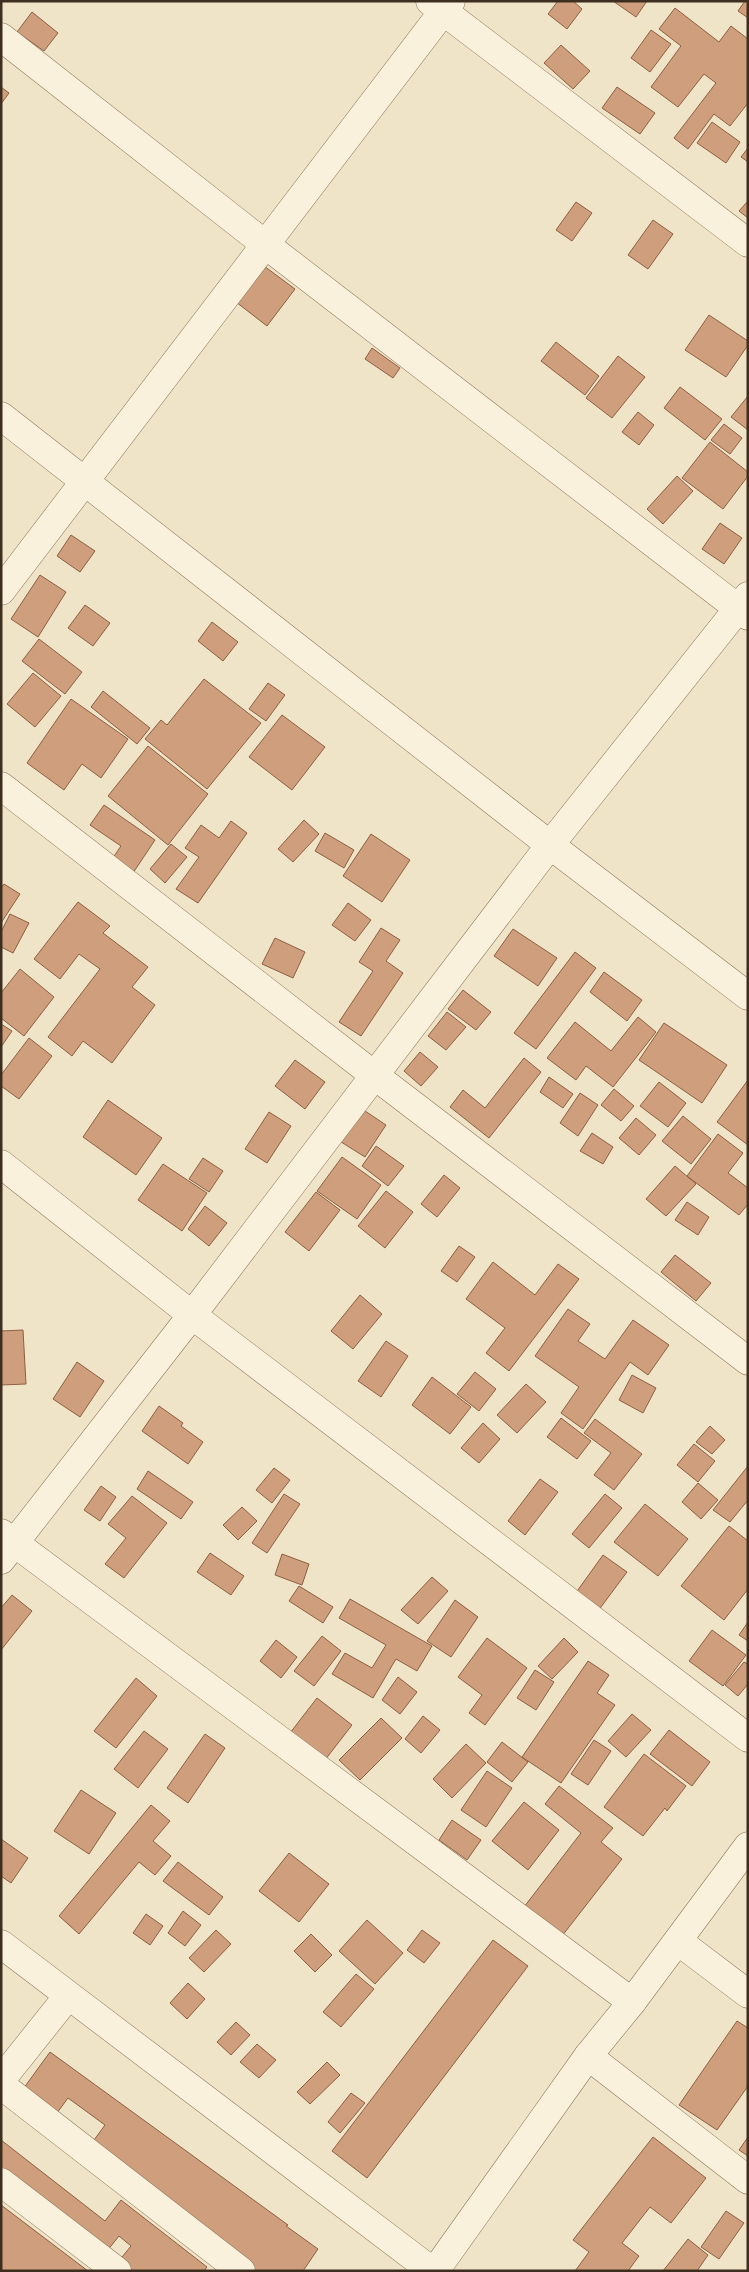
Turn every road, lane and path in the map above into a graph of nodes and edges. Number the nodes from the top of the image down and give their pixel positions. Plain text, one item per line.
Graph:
1 (441, 5) edge
2 (1, 37) edge
3 (748, 243) edge
4 (266, 245) junction
5 (1, 416) edge
6 (85, 481) junction
7 (1, 591) edge
8 (745, 607) edge
9 (1, 786) edge
10 (550, 845) junction
11 (748, 996) edge
12 (374, 1076) junction
13 (1, 1164) edge
14 (192, 1315) junction
15 (748, 1361) edge
16 (5, 1545) edge
17 (748, 1738) edge
18 (748, 1846) edge
19 (678, 1940) junction
20 (1, 1944) edge
21 (748, 1994) edge
22 (68, 1996) junction
23 (632, 2002) junction
24 (588, 2056) junction
25 (1, 2080) edge
26 (1, 2085) edge
27 (748, 2180) edge
28 (1, 2182) edge
29 (112, 2269) edge
30 (242, 2271) edge
31 (433, 2271) edge

1 - 3 street
1 - 4 street
2 - 4 street
4 - 6 street
4 - 8 street
5 - 6 street
6 - 7 street
6 - 10 street
8 - 10 street
9 - 12 street
10 - 11 street
10 - 12 street
12 - 14 street
12 - 15 street
13 - 14 street
14 - 16 street
14 - 17 street
16 - 23 street
18 - 19 street
19 - 21 street
19 - 23 street
20 - 22 street
22 - 25 street
22 - 31 street
23 - 24 street
24 - 27 street
24 - 31 street
26 - 30 street
28 - 29 street

